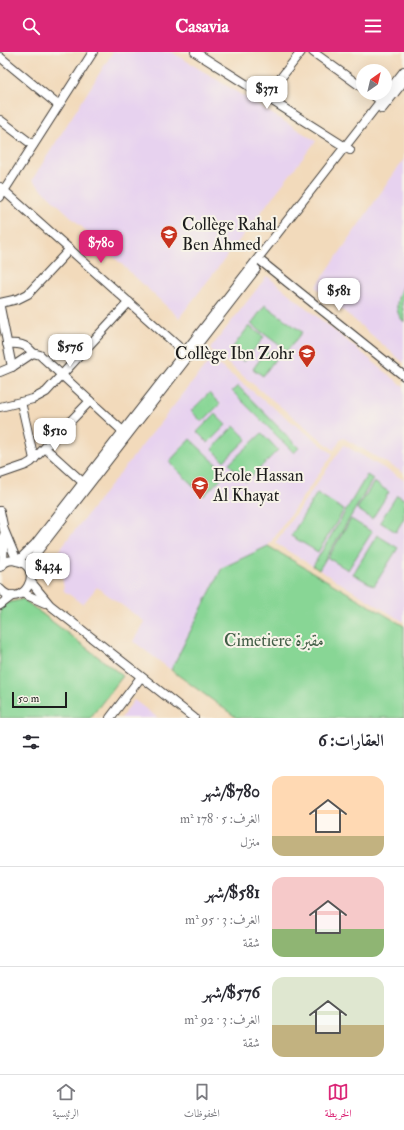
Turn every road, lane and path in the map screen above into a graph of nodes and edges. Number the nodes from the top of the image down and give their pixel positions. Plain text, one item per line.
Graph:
1 (93, 52) edge
2 (195, 52) edge
3 (301, 52) edge
4 (313, 52) edge
5 (1, 59) edge
6 (404, 71) edge
7 (404, 81) edge
8 (356, 83) edge
9 (395, 88) junction
10 (266, 97) junction
11 (380, 100) edge
12 (384, 103) junction
13 (58, 105) junction
14 (0, 120) edge
15 (33, 145) junction
16 (348, 149) junction
17 (2, 191) edge
18 (70, 249) junction
19 (262, 262) junction
20 (129, 302) junction
21 (0, 303) edge
22 (0, 307) edge
23 (7, 344) junction
24 (33, 353) junction
25 (187, 355) junction
26 (12, 367) junction
27 (0, 372) edge
28 (62, 374) junction
29 (404, 376) edge
30 (90, 401) junction
31 (21, 402) junction
32 (0, 406) edge
33 (125, 434) junction
34 (45, 448) junction
35 (34, 459) junction
36 (0, 474) edge
37 (86, 484) junction
38 (0, 511) edge
39 (4, 530) junction
40 (18, 561) junction
41 (1, 566) edge
42 (30, 572) junction
43 (31, 582) junction
44 (0, 589) edge
45 (22, 594) junction
46 (13, 595) junction
47 (0, 605) edge
48 (50, 605) junction
49 (141, 677) junction
50 (110, 718) edge
51 (194, 718) edge

1 - 13 street
2 - 10 street
3 - 10 street
4 - 8 street
5 - 13 street
6 - 9 street
7 - 9 street
9 - 12 street
10 - 16 street
11 - 12 street
12 - 16 street
13 - 15 street
14 - 15 street
15 - 17 street
16 - 19 street
16 - 25 street
17 - 18 street
18 - 20 street
18 - 21 street
19 - 25 street
19 - 29 street
20 - 25 street
20 - 28 street
22 - 23 street
23 - 24 street
23 - 26 street
24 - 26 street
24 - 28 street
25 - 33 street
26 - 27 street
28 - 30 street
28 - 31 street
30 - 33 street
30 - 34 street
31 - 32 street
31 - 35 street
33 - 37 street
34 - 35 street
34 - 37 street
35 - 36 street
37 - 40 street
37 - 42 street
38 - 39 street
39 - 40 street
39 - 41 street
40 - 41 street
40 - 42 street
42 - 43 street
43 - 45 street
43 - 48 street
44 - 46 street
45 - 46 street
45 - 48 street
46 - 47 street
48 - 49 street
49 - 50 street
49 - 51 street

